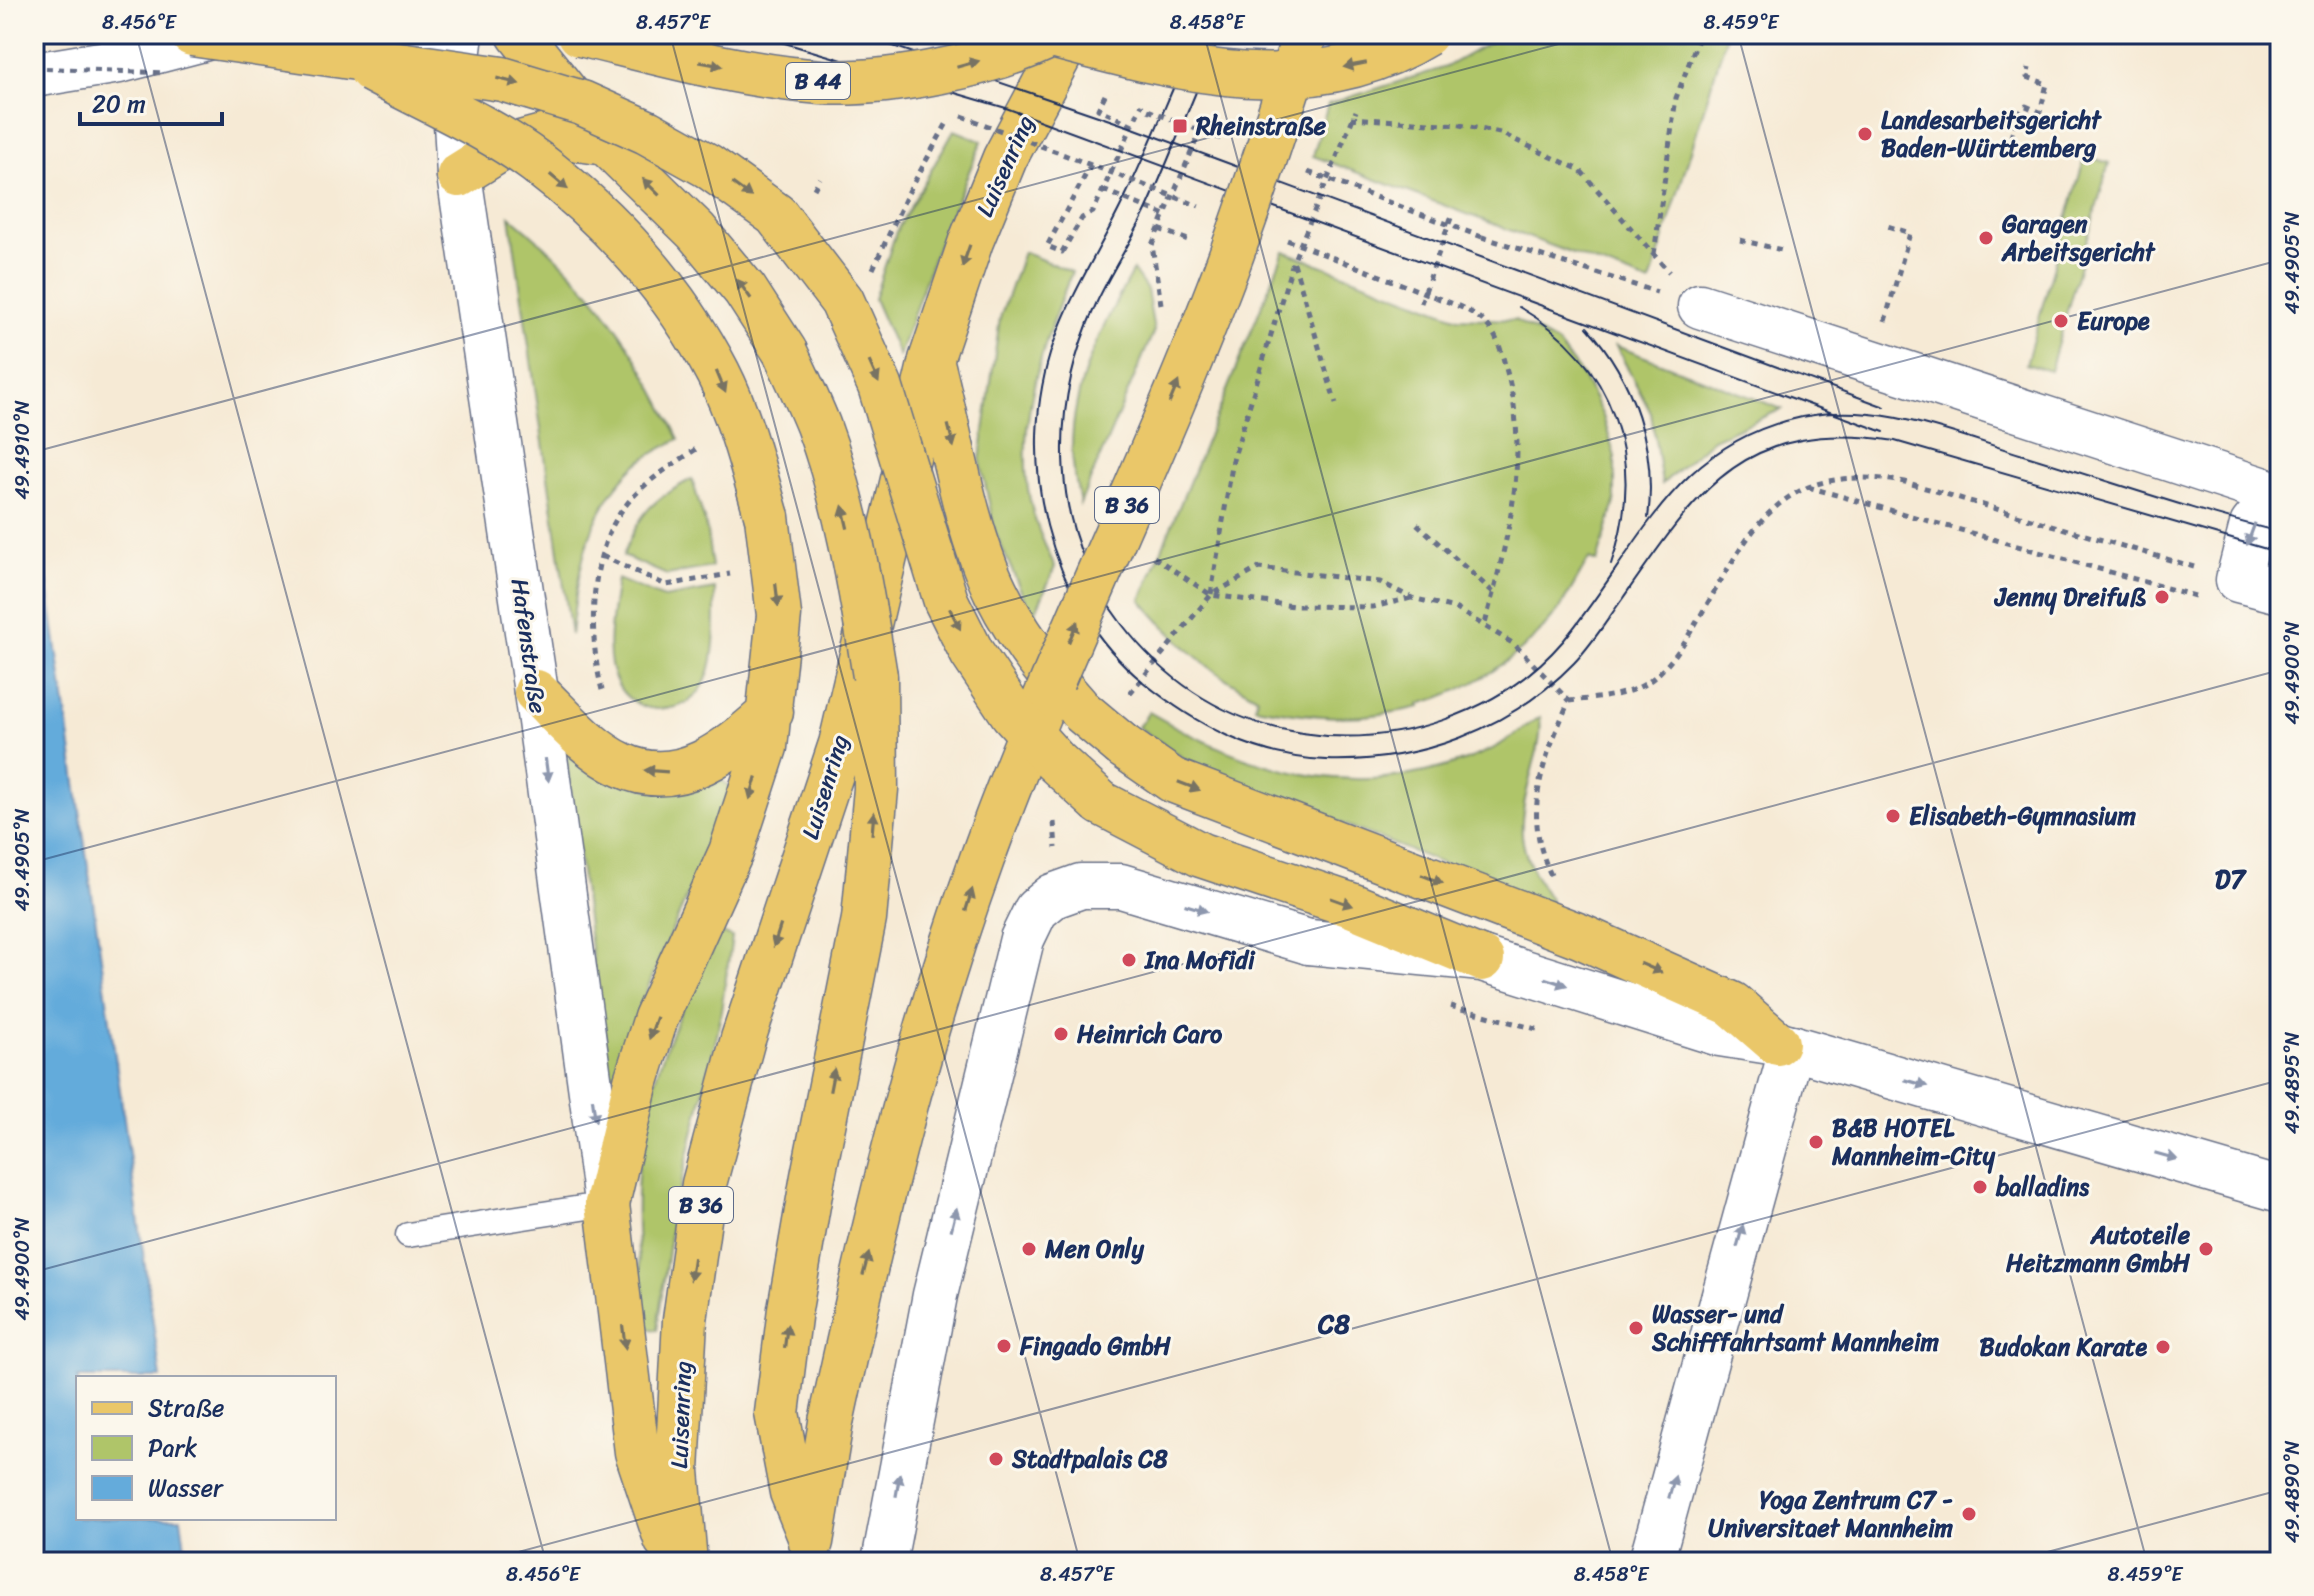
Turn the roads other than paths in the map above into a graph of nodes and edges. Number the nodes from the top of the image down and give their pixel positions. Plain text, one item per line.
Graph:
1 (192, 34) edge
2 (222, 34) edge
3 (399, 34) edge
4 (519, 34) edge
5 (580, 34) edge
6 (1045, 34) edge
7 (1054, 34) edge
8 (1071, 34) edge
9 (1305, 34) edge
10 (1426, 34) edge
11 (133, 51) edge
12 (449, 53) edge
13 (348, 57) junction
14 (41, 72) edge
15 (606, 143) junction
16 (459, 175) junction
17 (1700, 306) road end
18 (931, 360) junction
19 (2278, 494) edge
20 (2280, 591) edge
21 (536, 692) junction
22 (771, 712) junction
23 (1482, 959) junction
24 (1784, 1045) junction
25 (2280, 1190) edge
26 (607, 1204) junction
27 (408, 1235) dead end
28 (810, 1550) edge
29 (674, 1562) edge
30 (685, 1562) edge
31 (884, 1562) edge
32 (1651, 1562) edge

1 - 13 main road, bridge
2 - 11 street
3 - 12 street
4 - 15 main road
5 -> 7 main road, B 44, bridge
10 -> 6 main road, bridge
8 -> 18 main road, Luisenring / B 36
28 -> 9 main road, B 36, bridge
11 - 14 street
12 - 16 street, Hafenstraße
13 -> 22 main road, bridge
13 -> 23 main road, bridge
15 - 16 main road
28 -> 15 main road, bridge
16 - 21 street, Hafenstraße
17 - 19 street
18 -> 24 main road, bridge
18 -> 30 main road, Luisenring / B 36
19 -> 20 street
22 -> 21 main road
21 -> 26 street, Hafenstraße
22 -> 26 main road
23 -> 24 street
31 -> 23 street
24 -> 25 street
32 -> 24 street
26 - 27 lane
26 -> 29 main road

